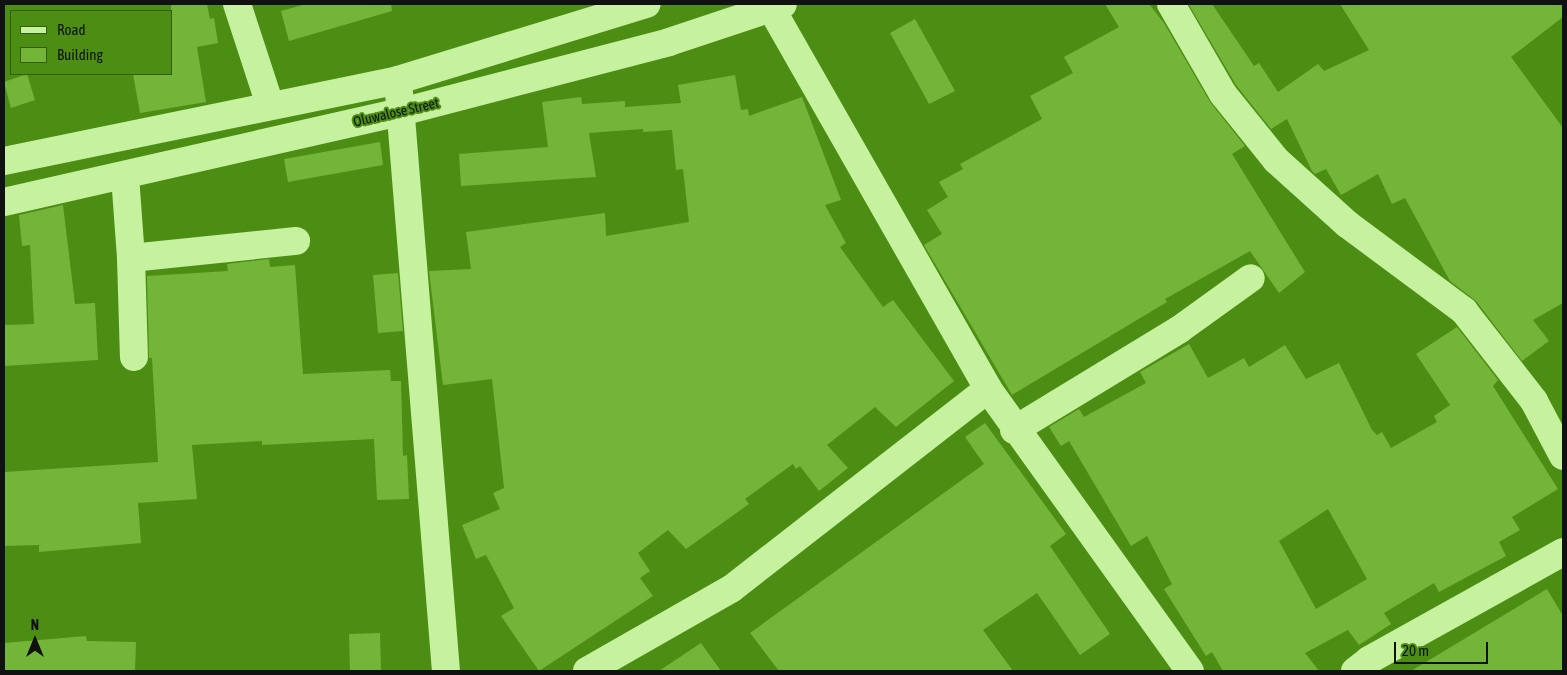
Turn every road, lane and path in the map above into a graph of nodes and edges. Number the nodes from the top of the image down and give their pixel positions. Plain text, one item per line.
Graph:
1 (237, 4) edge
2 (647, 4) edge
3 (1171, 4) edge
4 (777, 6) edge
5 (398, 80) junction
6 (270, 105) junction
7 (401, 112) junction
8 (4, 161) edge
9 (125, 176) junction
10 (4, 202) edge
11 (296, 240) dead end
12 (131, 258) junction
13 (1251, 278) dead end
14 (134, 357) dead end
15 (988, 389) junction
16 (1014, 430) junction
17 (1563, 456) edge
18 (1563, 552) edge
19 (446, 671) edge
20 (587, 671) edge
21 (1190, 671) edge
22 (1355, 671) edge

1 - 6 street
2 - 5 street
3 - 17 street
4 - 7 street, Oluwalose Street
4 - 15 street
5 - 6 street
5 - 7 street
6 - 8 street
7 - 9 street, Oluwalose Street
7 - 19 street
9 - 10 street, Oluwalose Street
9 - 12 street
11 - 12 street
12 - 14 street
13 - 16 street
15 - 16 street
15 - 20 street
16 - 21 street
18 - 22 street

